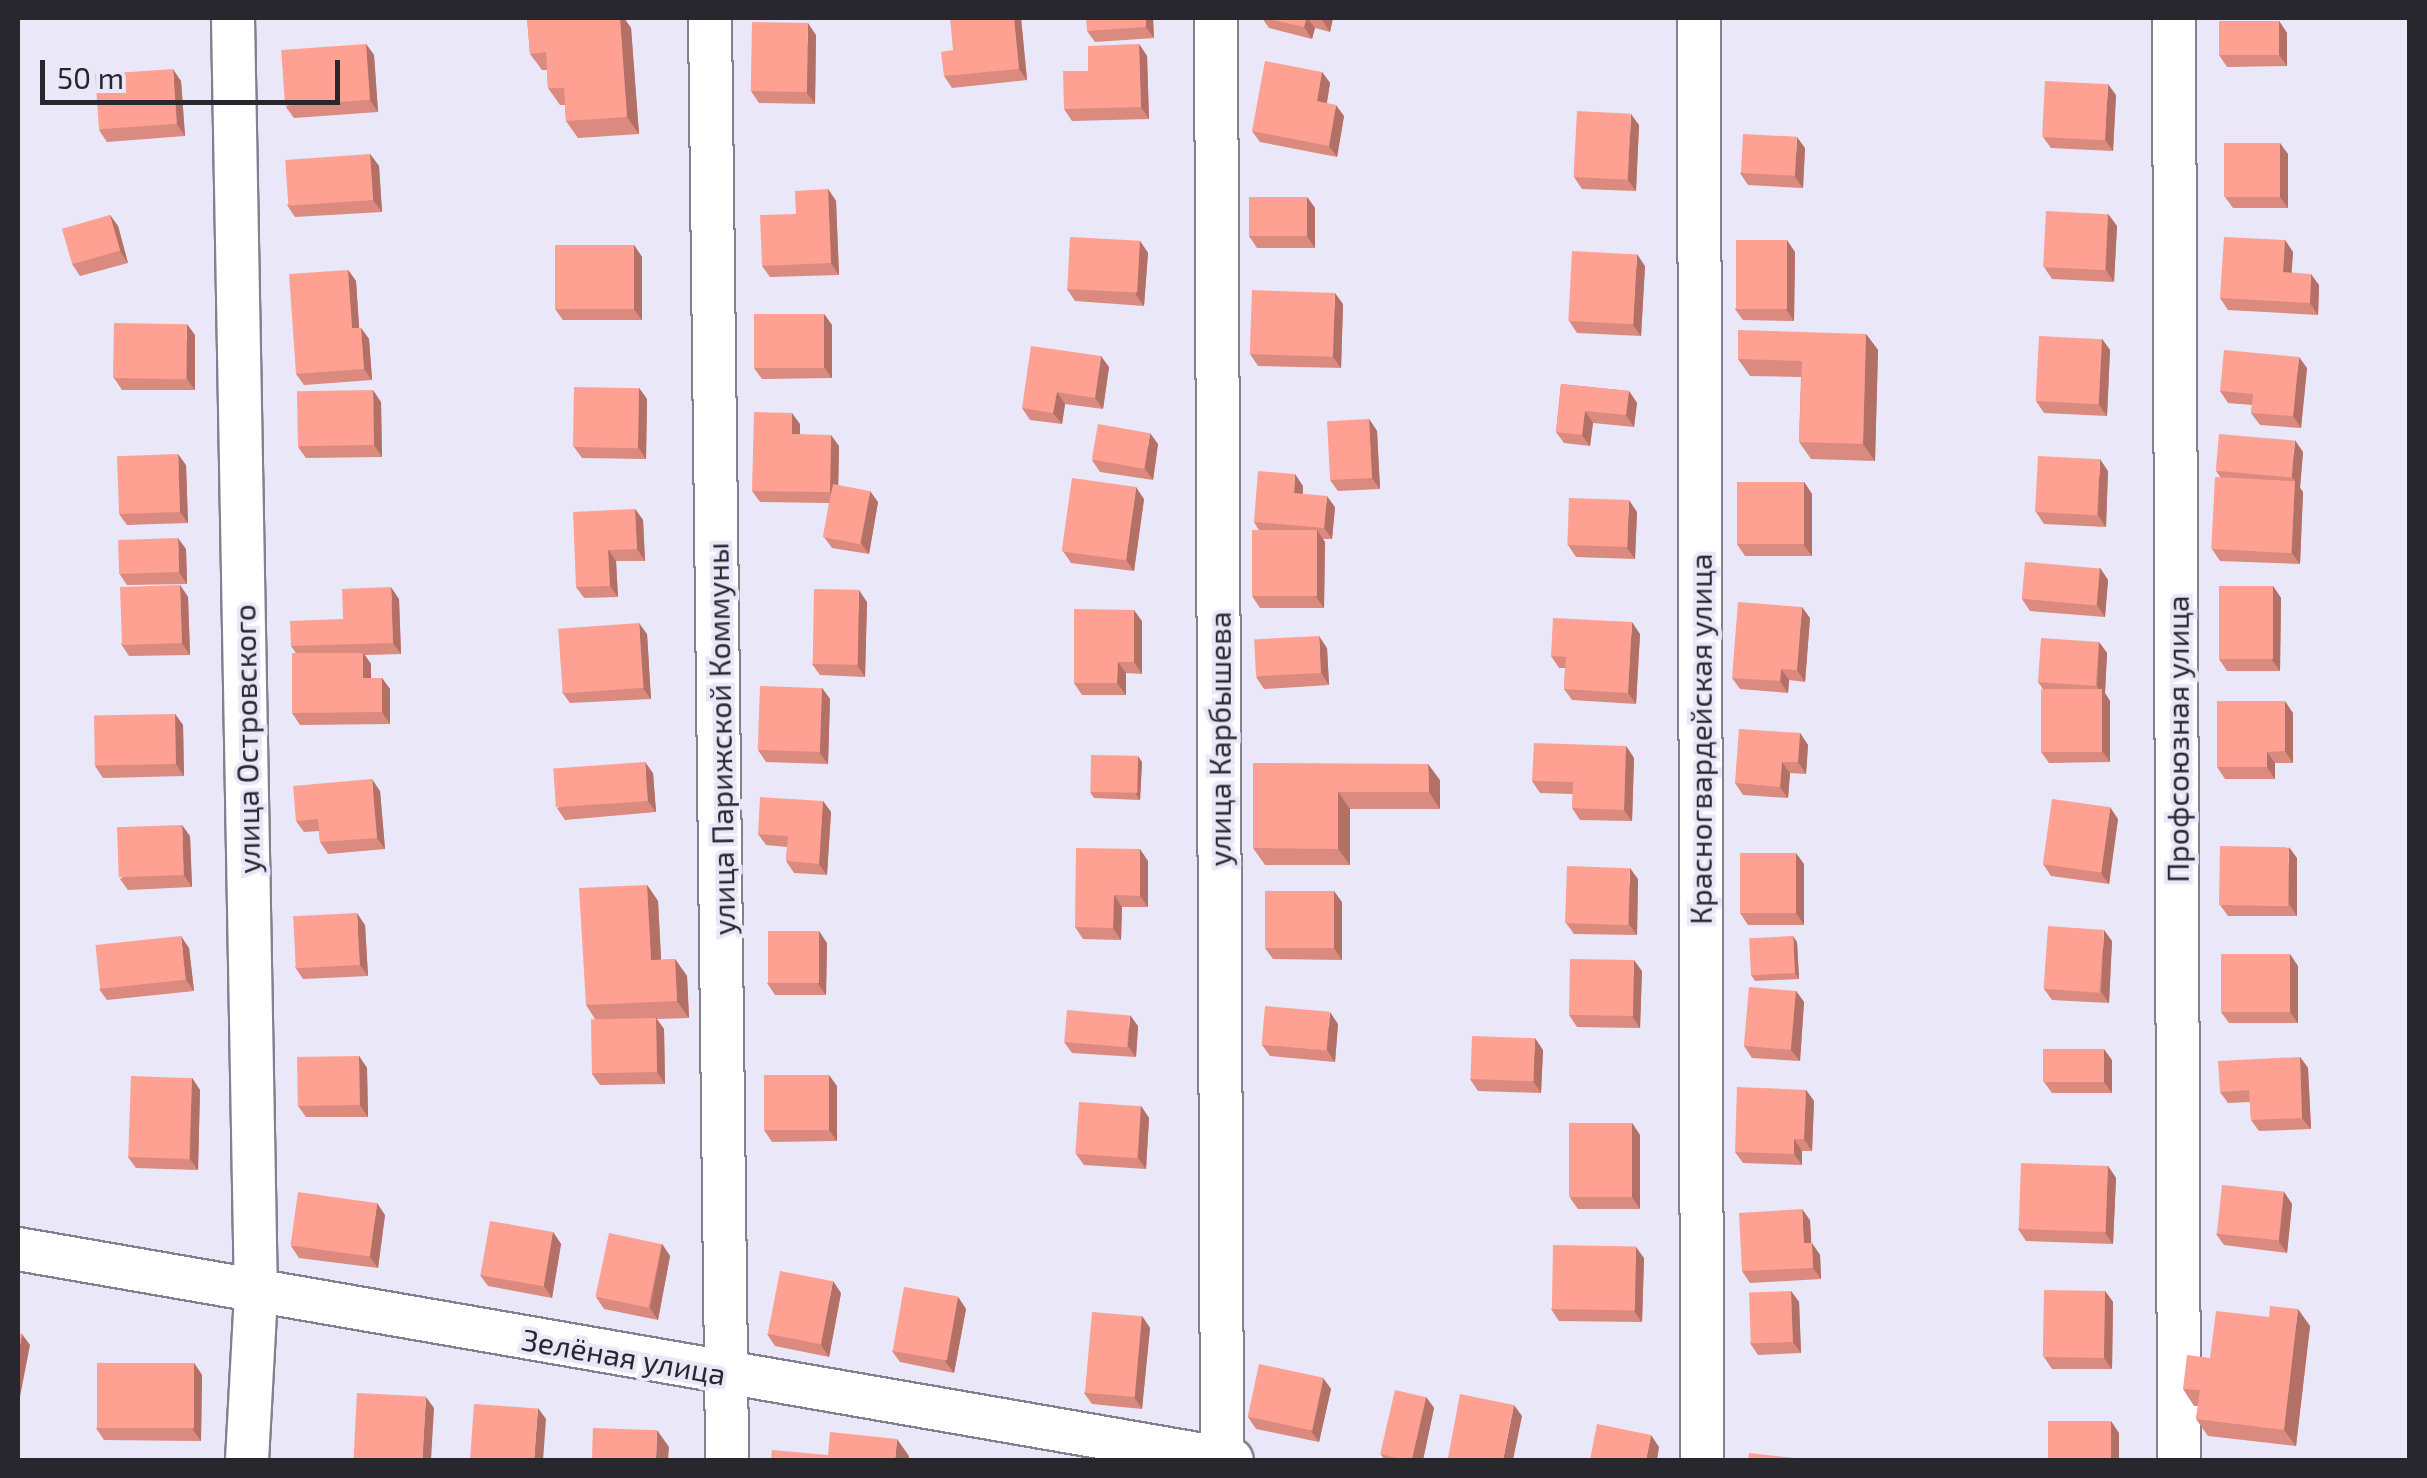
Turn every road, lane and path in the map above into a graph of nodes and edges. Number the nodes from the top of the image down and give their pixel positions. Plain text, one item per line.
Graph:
1 (233, 18) edge
2 (710, 18) edge
3 (1216, 18) edge
4 (1698, 18) edge
5 (2174, 18) edge
6 (18, 1249) edge
7 (256, 1294) junction
8 (728, 1374) junction
9 (247, 1460) edge
10 (728, 1460) edge
11 (1225, 1460) edge
12 (1702, 1460) edge
13 (2179, 1460) edge

1 - 7 street, улица Островского
2 - 8 street, улица Парижской Коммуны
3 - 11 street, улица Карбышева
4 - 12 street, Красногвардейская улица
5 - 13 street, Профсоюзная улица
6 - 7 street, Зелёная улица
7 - 8 street, Зелёная улица
7 - 9 street, улица Островского
8 - 10 street, улица Парижской Коммуны
8 - 11 street, Зелёная улица

